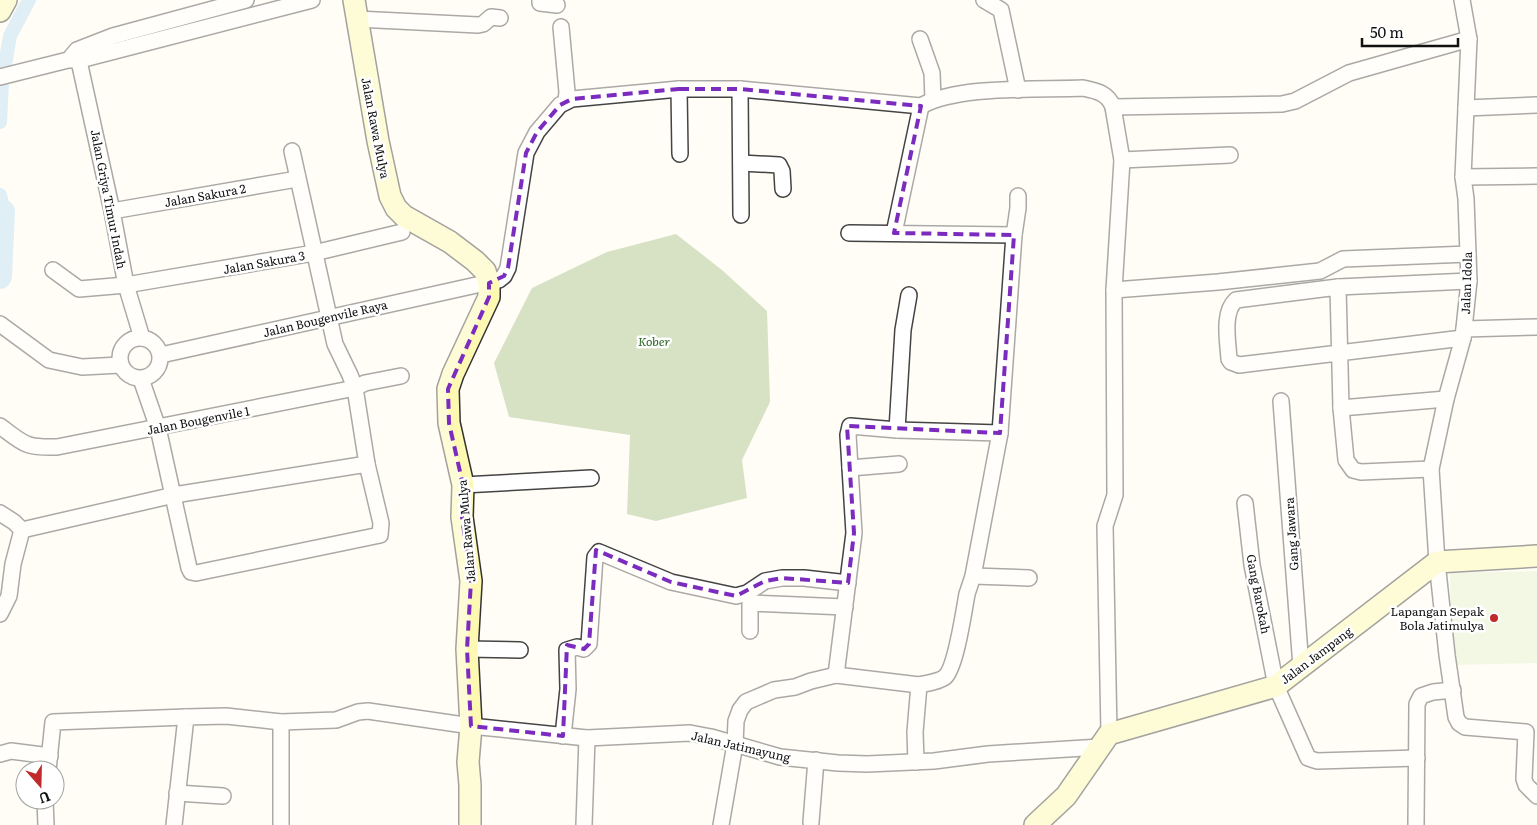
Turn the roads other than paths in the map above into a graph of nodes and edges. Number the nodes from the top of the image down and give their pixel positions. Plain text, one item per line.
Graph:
1 (6, 0) edge
2 (246, 0) edge
3 (312, 0) edge
4 (540, 0) edge
5 (984, 0) edge
6 (1462, 0) edge
7 (557, 5) dead end
8 (355, 9) edge
9 (0, 11) edge
10 (214, 16) junction
11 (500, 18) dead end
12 (561, 27) dead end
13 (920, 39) dead end
14 (1469, 39) junction
15 (75, 56) junction
16 (0, 77) edge
17 (679, 89) junction
18 (740, 89) junction
19 (1018, 90) junction
20 (566, 101) junction
21 (927, 103) junction
22 (1537, 105) edge
23 (1113, 107) junction
24 (1466, 108) junction
25 (292, 151) dead end
26 (680, 154) dead end
27 (1230, 155) dead end
28 (1122, 160) junction
29 (741, 163) junction
30 (1537, 176) edge
31 (1464, 177) junction
32 (298, 179) junction
33 (783, 189) dead end
34 (1018, 196) dead end
35 (112, 211) junction
36 (741, 215) dead end
37 (402, 232) dead end
38 (849, 233) dead end
39 (894, 233) junction
40 (1014, 235) junction
41 (314, 253) junction
42 (1468, 254) junction
43 (53, 270) dead end
44 (1469, 281) junction
45 (490, 283) junction
46 (126, 286) junction
47 (1338, 287) junction
48 (1114, 290) junction
49 (909, 295) dead end
50 (329, 318) junction
51 (0, 324) edge
52 (1537, 328) edge
53 (1463, 334) junction
54 (142, 338) junction
55 (1339, 354) junction
56 (161, 355) junction
57 (120, 365) junction
58 (401, 376) dead end
59 (141, 379) junction
60 (355, 388) junction
61 (1446, 399) junction
62 (1281, 401) dead end
63 (1342, 408) junction
64 (0, 426) edge
65 (158, 428) junction
66 (897, 430) junction
67 (1000, 433) junction
68 (367, 464) junction
69 (899, 464) dead end
70 (850, 468) junction
71 (1431, 469) junction
72 (591, 478) dead end
73 (463, 484) junction
74 (174, 495) junction
75 (1245, 503) dead end
76 (0, 513) edge
77 (22, 530) junction
78 (1537, 556) edge
79 (1437, 562) junction
80 (974, 576) junction
81 (1029, 578) dead end
82 (848, 583) junction
83 (845, 607) junction
84 (0, 614) edge
85 (750, 631) dead end
86 (466, 649) junction
87 (520, 650) dead end
88 (1301, 668) junction
89 (836, 675) junction
90 (919, 685) junction
91 (1276, 686) junction
92 (1453, 690) junction
93 (186, 717) junction
94 (281, 722) junction
95 (471, 726) junction
96 (1531, 732) edge
97 (563, 736) junction
98 (587, 738) junction
99 (1105, 741) junction
100 (734, 744) junction
101 (0, 754) edge
102 (1417, 758) junction
103 (40, 760) edge
104 (49, 760) edge
105 (816, 760) junction
106 (916, 762) junction
107 (177, 793) junction
108 (223, 796) dead end
109 (1537, 796) edge
110 (45, 810) edge
111 (811, 822) dead end
112 (46, 825) edge
113 (174, 825) edge
114 (281, 825) edge
115 (470, 825) edge
116 (584, 825) edge
117 (721, 825) edge
118 (1035, 825) edge
119 (1416, 825) edge

1 - 9 main road
2 - 10 street
3 - 10 street
4 - 7 street
5 - 19 street
6 - 14 street, Jalan Idola
8 - 11 street
8 - 45 main road, Jalan Rawa Mulya
10 - 15 street
12 - 20 street
13 - 21 street
14 - 23 street
14 - 24 street, Jalan Idola
15 - 16 street
15 - 35 street, Jalan Griya Timur Indah
17 - 18 street
17 - 20 street
17 - 26 street
18 - 21 street
18 - 29 street
19 - 21 street
19 - 23 street
20 - 45 street
21 - 39 street
22 - 24 street
23 - 28 street
24 - 31 street, Jalan Idola
25 - 32 street
27 - 28 street
28 - 48 street
29 - 33 street
29 - 36 street
30 - 31 street
31 - 42 street, Jalan Idola
32 - 35 street, Jalan Sakura 2
32 - 41 street
34 - 40 street
35 - 46 street, Jalan Griya Timur Indah
37 - 41 street, Jalan Sakura 3
38 - 39 street
39 - 40 street
40 - 67 street
41 - 46 street, Jalan Sakura 3
41 - 50 street
42 - 44 street, Jalan Idola
42 - 48 street
43 - 46 street, Jalan Sakura 3
44 - 47 street
44 - 53 street, Jalan Idola
45 - 50 street, Jalan Bougenvile Raya
45 - 73 main road, Jalan Rawa Mulya
46 - 54 street, Jalan Griya Timur Indah
47 - 55 street
47 - 55 street
48 - 99 street
49 - 66 street
50 - 56 street, Jalan Bougenvile Raya
50 - 60 street
51 - 57 street
52 - 53 street
53 - 55 street
53 - 61 street, Jalan Idola
54 - 56 street
54 - 57 street
55 - 63 street
56 - 59 street
57 - 59 street
58 - 60 street, Jalan Bougenvile 1
59 - 65 street
60 - 65 street, Jalan Bougenvile 1
60 - 68 street
61 - 63 street
61 - 71 street, Jalan Idola
62 - 88 street, Gang Jawara
63 - 71 street
64 - 65 street, Jalan Bougenvile 1
65 - 74 street
66 - 67 street
66 - 70 street
67 - 80 street
68 - 74 street
68 - 74 street
69 - 70 street
70 - 82 street
71 - 79 street, Jalan Idola
72 - 73 street
73 - 86 main road, Jalan Rawa Mulya
74 - 77 street
75 - 91 street, Gang Barokah
76 - 77 street
77 - 84 street
78 - 79 main road
79 - 88 main road, Jalan Jampang
79 - 92 street, Jalan Idola
80 - 81 street
80 - 90 street
82 - 83 street
82 - 97 street
83 - 85 street
83 - 89 street
86 - 87 street
86 - 95 main road, Jalan Rawa Mulya
88 - 91 main road, Jalan Jampang
89 - 90 street
89 - 100 street
90 - 106 street
91 - 99 main road, Jalan Jampang
91 - 102 street, Gang Barokah
92 - 96 street, Jalan Idola
92 - 102 street
93 - 94 street, Jalan Jatimayung
93 - 104 street, Jalan Jatimayung
93 - 107 street
94 - 95 street, Jalan Jatimayung
94 - 114 street
95 - 97 street, Jalan Jatimayung
95 - 115 main road, Jalan Rawa Mulya
96 - 109 street
97 - 98 street, Jalan Jatimayung
98 - 100 street, Jalan Jatimayung
98 - 116 street
99 - 106 street, Jalan Jatimayung
99 - 118 main road
100 - 105 street, Jalan Jatimayung
100 - 117 street
101 - 103 street
102 - 119 street
105 - 106 street, Jalan Jatimayung
105 - 111 street
107 - 108 street
107 - 113 street
110 - 112 street

